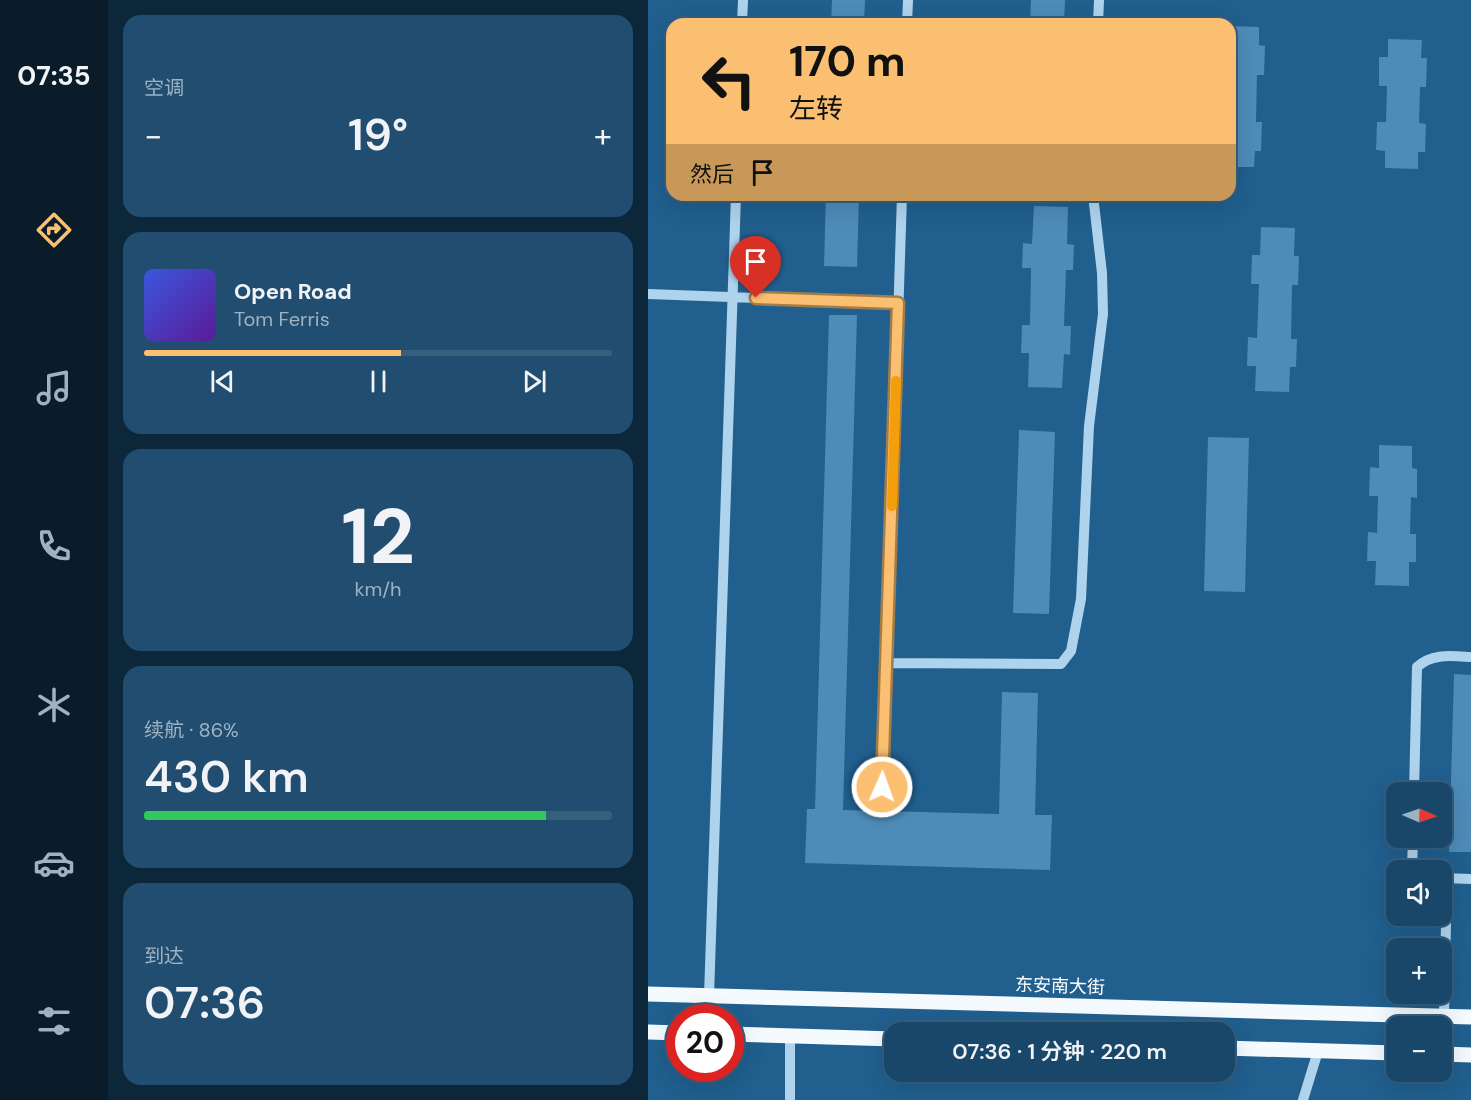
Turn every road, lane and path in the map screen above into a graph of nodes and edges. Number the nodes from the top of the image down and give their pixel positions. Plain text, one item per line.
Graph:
1 (743, 0) edge
2 (908, 0) edge
3 (1099, 0) edge
4 (742, 18) edge
5 (907, 18) edge
6 (1098, 18) edge
7 (736, 201) edge
8 (902, 201) edge
9 (1094, 201) edge
10 (648, 294) edge
11 (733, 297) junction
12 (898, 303) junction
13 (1471, 657) edge
14 (886, 663) junction
15 (1414, 782) edge
16 (882, 787) dead end
17 (1452, 878) edge
18 (1471, 879) edge
19 (1444, 926) edge
20 (648, 994) edge
21 (709, 996) junction
22 (1444, 1016) joint
23 (1452, 1016) edge
24 (1471, 1017) edge
25 (648, 1032) edge
26 (666, 1033) edge
27 (744, 1034) edge
28 (790, 1036) junction
29 (884, 1039) edge
30 (1235, 1048) edge
31 (1318, 1051) junction
32 (1386, 1053) edge
33 (1452, 1054) edge
34 (1471, 1055) edge
35 (790, 1100) edge
36 (1303, 1100) edge

1 - 4 street
2 - 5 street
3 - 6 street
7 - 11 street
8 - 12 street
9 - 14 street
10 - 11 street
11 - 12 street
11 - 21 street
12 - 14 street
13 - 15 street
14 - 16 street
17 - 18 street
19 - 22 street
20 - 21 main road, 东安南大街
21 - 22 main road, 东安南大街
23 - 24 main road, 东安南大街
25 - 26 main road
27 - 28 main road
28 - 29 main road
28 - 35 street
30 - 31 main road
31 - 32 main road
31 - 36 street
33 - 34 main road

